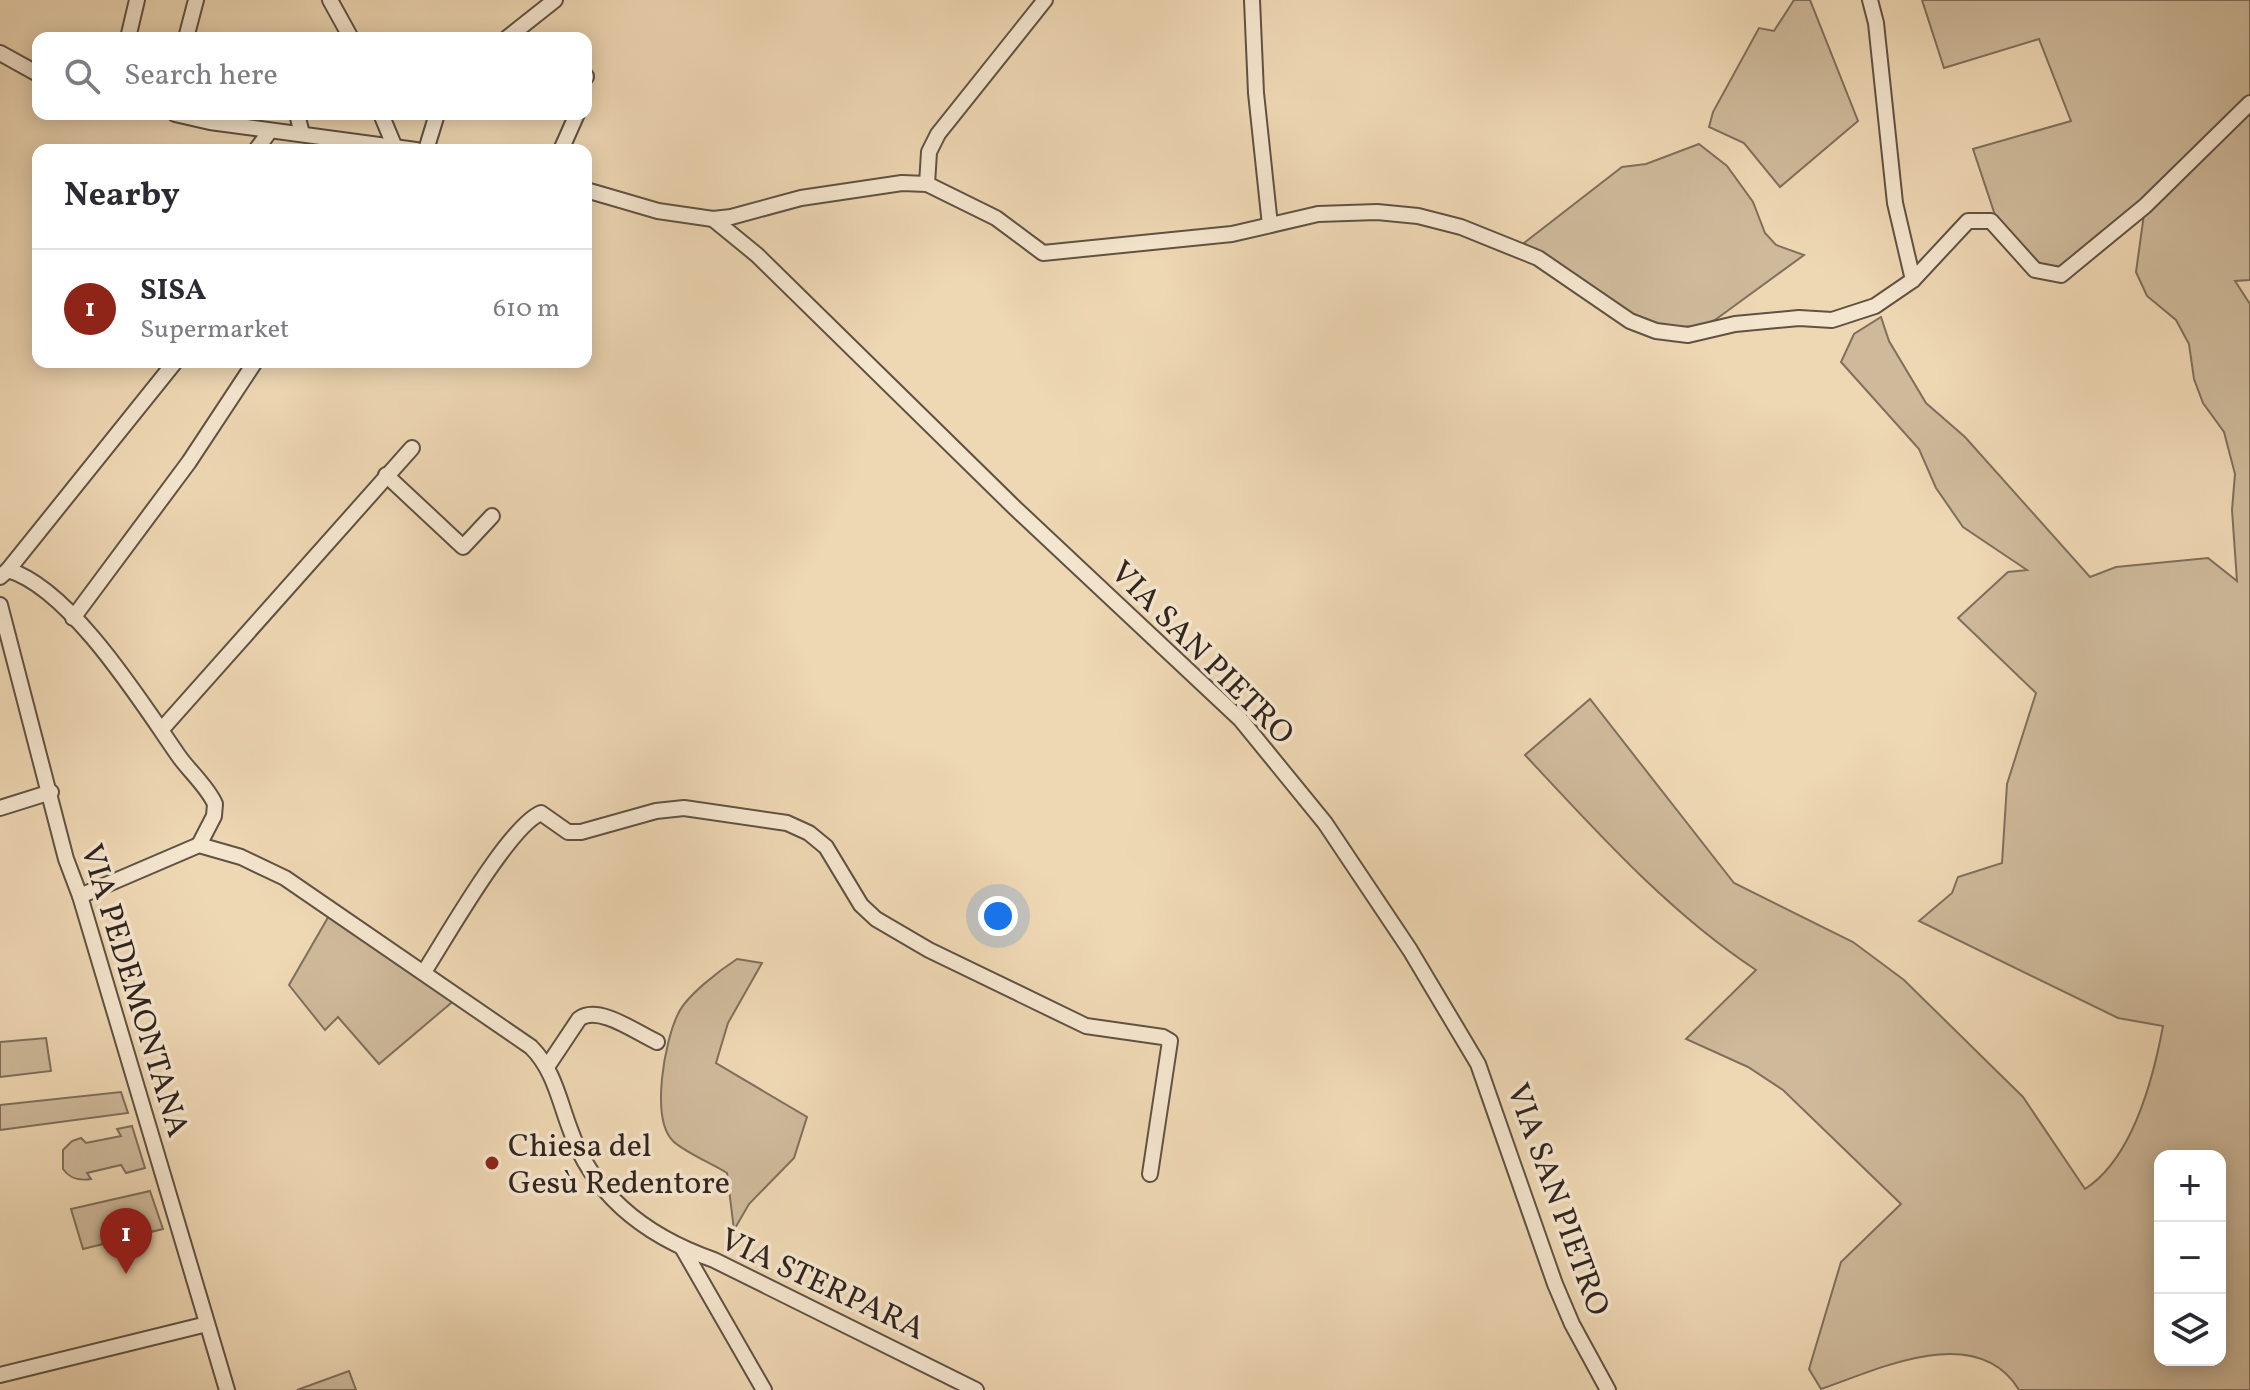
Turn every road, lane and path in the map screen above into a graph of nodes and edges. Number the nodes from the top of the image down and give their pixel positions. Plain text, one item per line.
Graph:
1 (137, 0) edge
2 (196, 0) edge
3 (330, 0) edge
4 (555, 0) edge
5 (1045, 0) edge
6 (1252, 0) edge
7 (1870, 0) edge
8 (129, 32) edge
9 (188, 32) edge
10 (348, 32) edge
11 (515, 32) edge
12 (0, 53) edge
13 (32, 71) edge
14 (2250, 103) edge
15 (209, 120) edge
16 (298, 120) edge
17 (384, 120) edge
18 (435, 120) edge
19 (574, 120) edge
20 (270, 131) junction
21 (302, 134) junction
22 (260, 144) edge
23 (365, 144) edge
24 (394, 144) edge
25 (428, 144) edge
26 (564, 144) edge
27 (927, 184) junction
28 (592, 192) edge
29 (713, 219) junction
30 (1270, 225) junction
31 (1913, 280) junction
32 (170, 368) edge
33 (251, 368) edge
34 (412, 448) dead end
35 (386, 475) junction
36 (492, 516) dead end
37 (4, 574) edge
38 (0, 605) edge
39 (73, 618) junction
40 (162, 729) junction
41 (51, 792) junction
42 (0, 808) edge
43 (199, 845) junction
44 (80, 896) junction
45 (424, 972) junction
46 (657, 1042) dead end
47 (547, 1067) junction
48 (1150, 1174) dead end
49 (683, 1249) junction
50 (207, 1324) junction
51 (0, 1375) edge
52 (227, 1390) edge
53 (764, 1390) edge
54 (976, 1390) edge
55 (1608, 1390) edge

1 - 8 street
2 - 9 street
3 - 10 street
4 - 11 street
5 - 27 street
6 - 30 street
7 - 31 street
12 - 13 street
14 - 31 street
15 - 20 street
16 - 21 street
17 - 24 street
18 - 25 street
19 - 26 street
20 - 21 street
20 - 22 street
21 - 23 street
27 - 29 street
27 - 30 street
28 - 29 street
29 - 55 street, VIA SAN PIETRO
30 - 31 street
32 - 37 street
33 - 39 street
34 - 35 street
35 - 36 street
35 - 40 street
37 - 39 street
38 - 41 street, VIA PEDEMONTANA
39 - 40 street
40 - 43 street
41 - 42 street
41 - 44 street, VIA PEDEMONTANA
43 - 44 street
43 - 45 street, VIA STERPARA
44 - 50 street, VIA PEDEMONTANA
45 - 47 street, VIA STERPARA
45 - 48 street
46 - 47 street
47 - 49 street, VIA STERPARA
49 - 53 street
49 - 54 street, VIA STERPARA
50 - 51 street
50 - 52 street, VIA PEDEMONTANA

